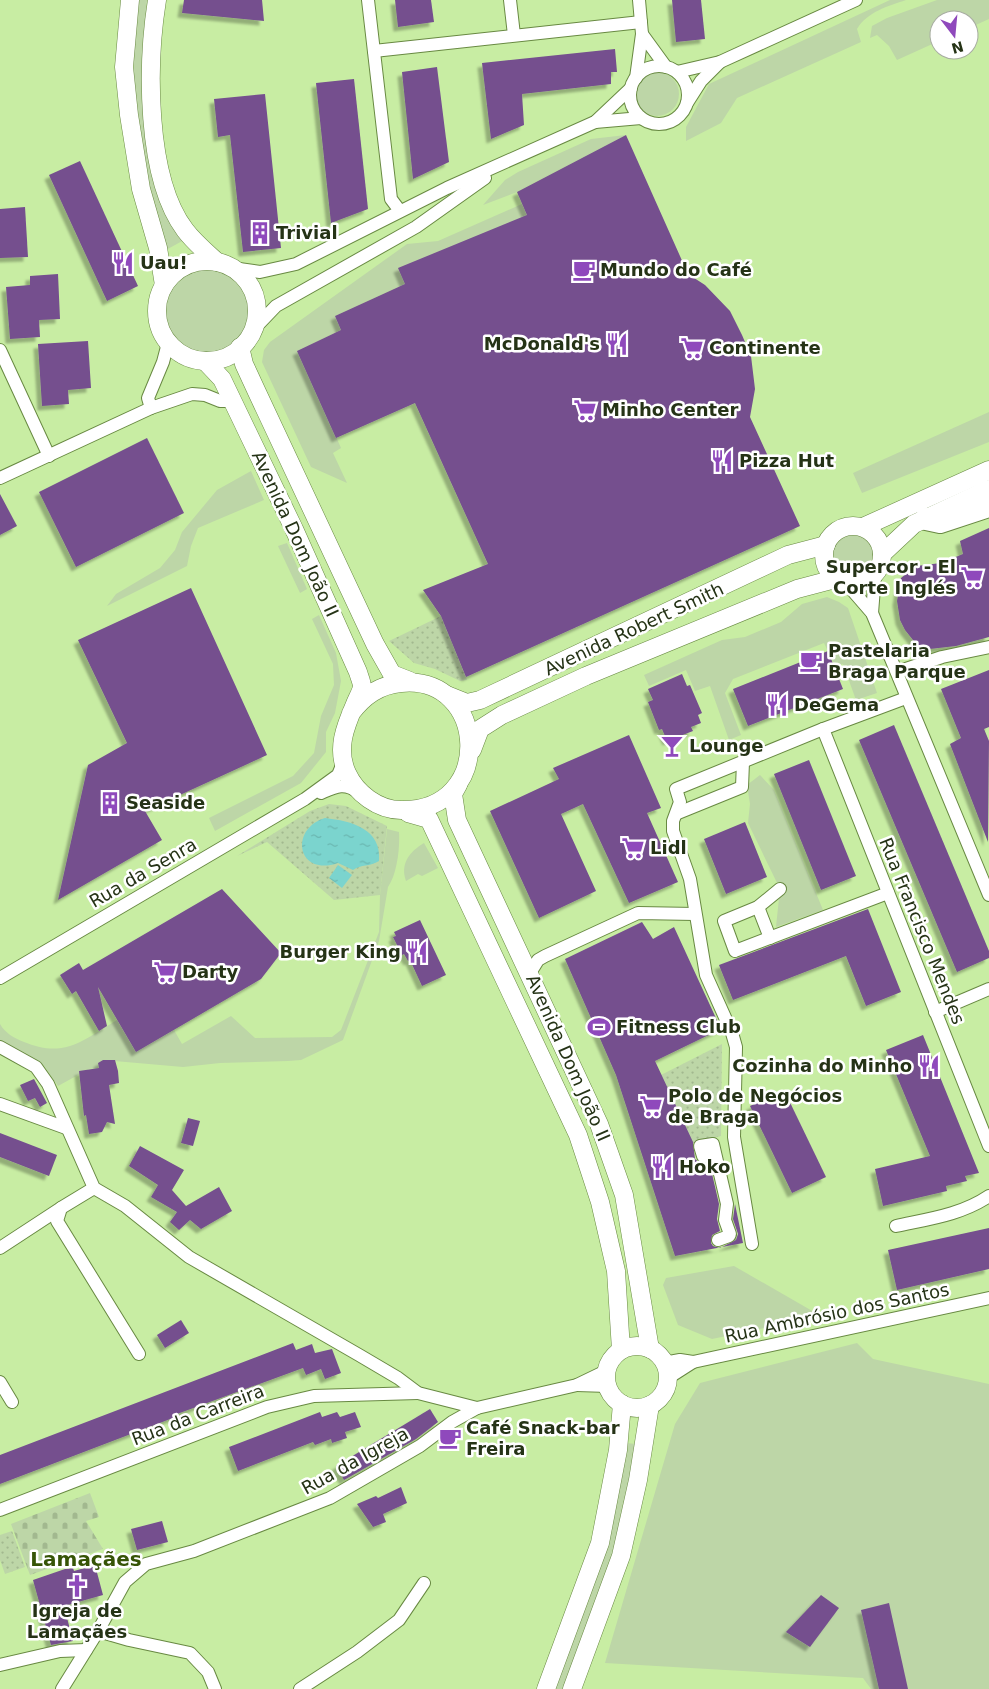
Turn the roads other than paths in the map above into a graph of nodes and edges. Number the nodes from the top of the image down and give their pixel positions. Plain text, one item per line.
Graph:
1 (130, 0) edge
2 (157, 0) edge
3 (368, 0) edge
4 (510, 0) edge
5 (639, 0) edge
6 (856, 0) edge
7 (641, 28) junction
8 (514, 35) junction
9 (374, 51) junction
10 (720, 62) junction
11 (672, 70) junction
12 (633, 83) junction
13 (687, 103) junction
14 (641, 118) junction
15 (595, 122) junction
16 (505, 164) junction
17 (400, 211) junction
18 (225, 265) junction
19 (164, 285) junction
20 (254, 329) junction
21 (168, 343) junction
22 (240, 347) junction
23 (0, 350) edge
24 (205, 361) junction
25 (233, 401) junction
26 (151, 408) junction
27 (49, 456) junction
28 (989, 470) edge
29 (0, 478) edge
30 (989, 489) edge
31 (989, 506) edge
32 (926, 519) junction
33 (863, 527) junction
34 (826, 545) junction
35 (882, 554) junction
36 (875, 575) junction
37 (841, 581) junction
38 (872, 613) junction
39 (989, 647) edge
40 (896, 672) junction
41 (418, 683) junction
42 (441, 693) junction
43 (906, 698) junction
44 (351, 713) junction
45 (823, 729) junction
46 (470, 757) junction
47 (743, 762) junction
48 (344, 763) junction
49 (461, 780) junction
50 (305, 799) junction
51 (374, 803) junction
52 (398, 810) junction
53 (678, 813) junction
54 (780, 889) dead end
55 (888, 893) junction
56 (989, 895) edge
57 (758, 907) junction
58 (695, 914) junction
59 (770, 938) junction
60 (527, 966) junction
61 (0, 978) edge
62 (989, 989) edge
63 (935, 1012) junction
64 (0, 1047) edge
65 (0, 1104) edge
66 (66, 1128) junction
67 (989, 1146) edge
68 (716, 1158) dead end
69 (94, 1188) junction
70 (989, 1196) edge
71 (61, 1208) junction
72 (896, 1226) dead end
73 (718, 1240) dead end
74 (752, 1244) dead end
75 (0, 1248) edge
76 (989, 1298) edge
77 (650, 1349) junction
78 (621, 1350) junction
79 (139, 1354) dead end
80 (666, 1370) junction
81 (607, 1379) junction
82 (0, 1382) edge
83 (418, 1394) junction
84 (12, 1402) dead end
85 (622, 1404) junction
86 (650, 1405) junction
87 (477, 1408) junction
88 (0, 1510) edge
89 (424, 1583) dead end
90 (98, 1631) junction
91 (86, 1650) junction
92 (0, 1665) edge
93 (62, 1689) edge
94 (215, 1689) edge
95 (300, 1689) edge
96 (546, 1689) edge
97 (572, 1689) edge

1 - 19 main road
2 - 18 main road
3 - 9 street
4 - 8 street
5 - 7 street
6 - 10 street
7 - 8 street
7 - 11 street
7 - 12 street
8 - 9 street
9 - 17 street
10 - 11 street
10 - 13 street
11 - 12 street
11 - 13 street
12 - 14 street
12 - 15 street
13 - 14 street
14 - 15 street
15 - 16 street
16 - 17 street
16 - 20 street
17 - 18 street
18 - 19 main road
18 - 20 main road
19 - 21 main road
20 - 22 main road
21 - 24 main road, Avenida Dom João II
21 - 26 street
22 - 24 main road
22 - 41 main road, Avenida Dom João II
23 - 27 street
24 - 25 main road, Avenida Dom João II
25 - 26 street
25 - 44 main road, Avenida Dom João II
26 - 27 street
27 - 29 street
28 - 33 main road
30 - 32 main road
31 - 32 highway
32 - 35 main road
33 - 34 main road
33 - 35 main road
34 - 37 main road
34 - 42 main road, Avenida Robert Smith
35 - 36 main road
36 - 37 main road
36 - 38 street
37 - 38 street
37 - 46 main road, Avenida Robert Smith
38 - 40 street
39 - 40 street
40 - 43 street
41 - 42 main road
41 - 44 main road
42 - 46 main road
43 - 45 street
43 - 56 street
44 - 48 main road
45 - 47 street
45 - 55 street, Rua Francisco Mendes
46 - 49 main road
47 - 53 street
47 - 53 street
48 - 50 street, Rua da Senra
48 - 51 main road
49 - 52 main road
49 - 60 main road, Avenida Dom João II
50 - 51 street, Rua da Senra
50 - 61 street, Rua da Senra
51 - 52 main road
52 - 78 main road, Avenida Dom João II
53 - 58 street
54 - 57 street
55 - 59 street
55 - 63 street, Rua Francisco Mendes
57 - 59 street
57 - 59 street
58 - 60 street
58 - 74 street
60 - 77 main road, Avenida Dom João II
62 - 63 street
63 - 67 street, Rua Francisco Mendes
64 - 66 street
65 - 66 street
66 - 69 street
68 - 73 street
69 - 71 street
69 - 83 street
70 - 72 street
71 - 75 street
71 - 79 street
76 - 80 street, Rua Ambrósio dos Santos
77 - 78 main road
77 - 80 main road
78 - 81 main road
80 - 86 main road
81 - 85 main road
81 - 87 street, Rua da Igreja
82 - 84 street
83 - 87 street
83 - 88 street, Rua da Carreira
85 - 86 main road
85 - 96 main road
86 - 97 main road
87 - 90 street, Rua da Igreja
89 - 95 street
90 - 91 street
90 - 94 street
91 - 92 street
91 - 93 street

